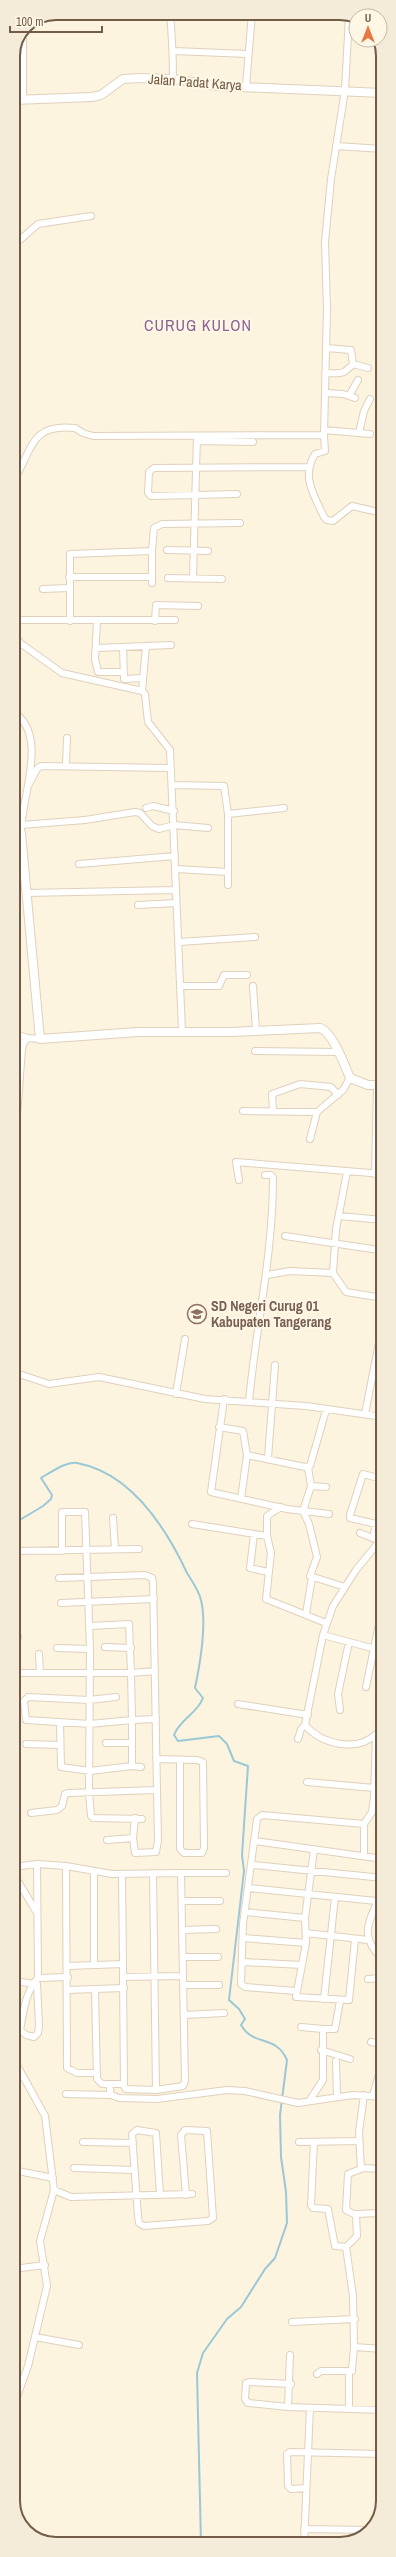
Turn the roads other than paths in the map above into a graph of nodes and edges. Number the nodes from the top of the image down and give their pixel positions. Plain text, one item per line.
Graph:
1 (170, 20) edge
2 (251, 20) edge
3 (348, 34) edge
4 (23, 42) edge
5 (174, 51) junction
6 (248, 54) junction
7 (173, 79) junction
8 (246, 86) junction
9 (345, 90) junction
10 (376, 92) edge
11 (23, 100) joint
12 (336, 146) junction
13 (376, 149) edge
14 (91, 216) dead end
15 (20, 240) edge
16 (326, 348) junction
17 (353, 364) junction
18 (368, 368) dead end
19 (325, 373) junction
20 (358, 380) dead end
21 (325, 393) junction
22 (370, 399) dead end
23 (359, 432) junction
24 (324, 433) junction
25 (370, 434) dead end
26 (197, 439) junction
27 (253, 442) dead end
28 (196, 467) junction
29 (308, 467) junction
30 (20, 469) edge
31 (237, 494) dead end
32 (196, 496) junction
33 (376, 512) edge
34 (195, 522) junction
35 (240, 523) dead end
36 (167, 550) dead end
37 (194, 550) junction
38 (152, 551) junction
39 (208, 551) dead end
40 (69, 577) junction
41 (168, 578) dead end
42 (193, 578) junction
43 (222, 579) dead end
44 (69, 588) junction
45 (43, 589) dead end
46 (198, 606) dead end
47 (20, 620) edge
48 (175, 620) dead end
49 (70, 621) junction
50 (97, 621) junction
51 (155, 621) junction
52 (20, 643) edge
53 (171, 645) dead end
54 (146, 646) junction
55 (123, 647) junction
56 (96, 648) junction
57 (123, 672) junction
58 (143, 678) junction
59 (142, 691) junction
60 (20, 718) edge
61 (67, 738) dead end
62 (66, 766) junction
63 (171, 768) junction
64 (172, 785) junction
65 (28, 786) junction
66 (146, 808) dead end
67 (284, 808) dead end
68 (174, 810) junction
69 (228, 814) junction
70 (174, 825) junction
71 (20, 826) edge
72 (208, 828) dead end
73 (20, 831) edge
74 (20, 840) edge
75 (175, 856) junction
76 (79, 864) dead end
77 (176, 869) junction
78 (228, 872) junction
79 (228, 885) dead end
80 (176, 890) junction
81 (26, 893) junction
82 (176, 903) junction
83 (138, 906) dead end
84 (255, 937) dead end
85 (178, 942) junction
86 (248, 975) dead end
87 (180, 986) junction
88 (253, 986) dead end
89 (256, 1030) junction
90 (182, 1031) junction
91 (20, 1036) edge
92 (28, 1038) junction
93 (40, 1039) junction
94 (255, 1051) dead end
95 (338, 1052) junction
96 (20, 1076) edge
97 (350, 1078) junction
98 (376, 1085) edge
99 (338, 1095) junction
100 (243, 1111) dead end
101 (273, 1111) junction
102 (317, 1112) junction
103 (310, 1139) dead end
104 (376, 1156) edge
105 (347, 1172) junction
106 (375, 1174) joint
107 (265, 1175) dead end
108 (239, 1180) dead end
109 (339, 1216) junction
110 (376, 1219) edge
111 (286, 1236) dead end
112 (335, 1242) junction
113 (376, 1249) edge
114 (333, 1273) junction
115 (267, 1275) junction
116 (376, 1297) edge
117 (185, 1339) dead end
118 (376, 1358) edge
119 (275, 1365) dead end
120 (20, 1374) edge
121 (176, 1394) junction
122 (224, 1399) junction
123 (249, 1402) junction
124 (272, 1404) junction
125 (326, 1410) junction
126 (365, 1414) junction
127 (376, 1415) edge
128 (219, 1427) junction
129 (247, 1455) junction
130 (268, 1458) junction
131 (308, 1467) junction
132 (376, 1477) edge
133 (311, 1486) junction
134 (326, 1487) dead end
135 (241, 1498) junction
136 (281, 1507) junction
137 (303, 1511) junction
138 (329, 1514) dead end
139 (113, 1518) dead end
140 (192, 1524) dead end
141 (376, 1524) edge
142 (360, 1533) dead end
143 (254, 1534) junction
144 (267, 1536) junction
145 (376, 1537) edge
146 (376, 1541) edge
147 (115, 1549) junction
148 (139, 1549) dead end
149 (88, 1550) junction
150 (20, 1551) edge
151 (62, 1551) junction
152 (268, 1572) junction
153 (88, 1577) junction
154 (312, 1577) junction
155 (59, 1578) dead end
156 (345, 1587) junction
157 (154, 1599) junction
158 (88, 1601) junction
159 (61, 1603) dead end
160 (306, 1614) junction
161 (326, 1623) junction
162 (90, 1626) junction
163 (322, 1635) junction
164 (376, 1635) edge
165 (349, 1642) junction
166 (105, 1647) dead end
167 (57, 1648) dead end
168 (131, 1648) junction
169 (90, 1649) junction
170 (374, 1649) junction
171 (39, 1654) dead end
172 (155, 1672) junction
173 (131, 1673) junction
174 (20, 1674) dead end
175 (40, 1674) junction
176 (90, 1674) junction
177 (366, 1687) dead end
178 (116, 1697) dead end
179 (89, 1700) junction
180 (238, 1704) dead end
181 (340, 1710) dead end
182 (308, 1715) junction
183 (156, 1719) junction
184 (132, 1720) junction
185 (60, 1722) junction
186 (90, 1724) junction
187 (305, 1725) junction
188 (376, 1734) joint
189 (298, 1740) dead end
190 (106, 1742) dead end
191 (132, 1743) junction
192 (26, 1744) dead end
193 (60, 1745) junction
194 (156, 1759) junction
195 (180, 1760) junction
196 (132, 1766) junction
197 (141, 1767) dead end
198 (90, 1771) junction
199 (307, 1782) dead end
200 (374, 1786) junction
201 (156, 1790) junction
202 (89, 1793) junction
203 (31, 1814) dead end
204 (135, 1818) junction
205 (142, 1819) dead end
206 (364, 1824) junction
207 (133, 1838) junction
208 (107, 1840) dead end
209 (255, 1841) junction
210 (314, 1850) junction
211 (364, 1855) junction
212 (376, 1858) edge
213 (37, 1864) junction
214 (253, 1865) junction
215 (20, 1866) edge
216 (66, 1866) junction
217 (94, 1872) junction
218 (311, 1872) junction
219 (153, 1873) junction
220 (181, 1873) junction
221 (226, 1873) dead end
222 (122, 1874) junction
223 (376, 1877) edge
224 (20, 1885) edge
225 (249, 1888) junction
226 (308, 1896) junction
227 (335, 1897) junction
228 (182, 1901) junction
229 (220, 1901) dead end
230 (376, 1901) joint
231 (245, 1912) junction
232 (37, 1915) junction
233 (305, 1918) junction
234 (216, 1929) dead end
235 (183, 1930) junction
236 (306, 1933) junction
237 (331, 1936) junction
238 (243, 1938) junction
239 (355, 1939) junction
240 (368, 1940) junction
241 (306, 1943) junction
242 (376, 1952) edge
243 (218, 1957) dead end
244 (183, 1958) junction
245 (242, 1962) junction
246 (123, 1964) junction
247 (94, 1965) junction
248 (302, 1965) junction
249 (68, 1966) junction
250 (154, 1976) junction
251 (183, 1976) junction
252 (68, 1977) junction
253 (123, 1977) junction
254 (376, 1978) edge
255 (368, 1979) dead end
256 (36, 1980) junction
257 (20, 1981) edge
258 (183, 1985) junction
259 (219, 1985) dead end
260 (124, 1988) junction
261 (95, 1989) junction
262 (67, 1990) junction
263 (296, 1991) junction
264 (324, 1999) junction
265 (340, 2001) junction
266 (224, 2013) dead end
267 (184, 2015) junction
268 (301, 2027) dead end
269 (323, 2029) junction
270 (371, 2042) dead end
271 (376, 2043) edge
272 (321, 2050) junction
273 (350, 2059) dead end
274 (336, 2061) dead end
275 (20, 2071) edge
276 (97, 2073) junction
277 (109, 2084) junction
278 (124, 2084) junction
279 (376, 2085) edge
280 (156, 2090) junction
281 (66, 2094) dead end
282 (111, 2095) junction
283 (364, 2095) junction
284 (373, 2096) junction
285 (376, 2096) edge
286 (337, 2097) junction
287 (310, 2100) junction
288 (360, 2141) junction
289 (83, 2142) dead end
290 (299, 2142) dead end
291 (314, 2142) junction
292 (133, 2143) junction
293 (74, 2168) dead end
294 (361, 2168) junction
295 (376, 2169) edge
296 (134, 2170) junction
297 (20, 2171) edge
298 (53, 2178) junction
299 (54, 2190) junction
300 (160, 2195) junction
301 (137, 2196) junction
302 (376, 2213) edge
303 (356, 2214) junction
304 (346, 2247) junction
305 (44, 2265) junction
306 (20, 2268) edge
307 (355, 2319) junction
308 (292, 2322) dead end
309 (35, 2337) junction
310 (79, 2345) dead end
311 (354, 2347) junction
312 (376, 2349) edge
313 (290, 2355) dead end
314 (349, 2372) junction
315 (317, 2374) dead end
316 (291, 2384) junction
317 (20, 2392) edge
318 (288, 2407) junction
319 (349, 2407) junction
320 (310, 2408) junction
321 (376, 2409) edge
322 (306, 2454) junction
323 (376, 2454) edge
324 (306, 2488) junction
325 (304, 2529) junction
326 (362, 2530) edge
327 (304, 2537) edge

1 - 5 street
2 - 6 street
3 - 9 street
4 - 11 street
5 - 6 street
5 - 7 street
6 - 8 street
7 - 8 street, Jalan Padat Karya
7 - 11 street, Jalan Padat Karya
8 - 9 street, Jalan Padat Karya
9 - 10 street, Jalan Padat Karya
9 - 12 street
12 - 13 street
12 - 16 street
14 - 15 street
16 - 17 street
16 - 19 street
17 - 18 street
17 - 19 street
19 - 21 street
20 - 21 street
21 - 24 street
22 - 23 street
23 - 24 street
23 - 25 street
24 - 26 street
24 - 29 street
26 - 27 street
26 - 28 street
26 - 30 street
28 - 29 street
28 - 32 street
28 - 32 street
29 - 33 street
31 - 32 street
32 - 34 street
34 - 35 street
34 - 37 street
34 - 38 street
36 - 37 street
37 - 39 street
37 - 42 street
38 - 40 street
38 - 40 street
40 - 44 street
41 - 42 street
42 - 43 street
44 - 45 street
44 - 49 street
46 - 51 street
47 - 49 street
48 - 51 street
49 - 50 street
50 - 51 street
50 - 56 street
52 - 59 street
53 - 54 street
54 - 55 street
54 - 58 street
55 - 56 street
55 - 57 street
56 - 57 street
57 - 58 street
58 - 59 street
59 - 63 street
60 - 65 street
61 - 62 street
62 - 63 street
62 - 65 street
63 - 64 street
64 - 68 street
64 - 69 street
65 - 71 street
66 - 68 street
67 - 69 street
68 - 70 street
69 - 78 street
70 - 72 street
70 - 73 street
70 - 75 street
74 - 81 street
75 - 76 street
75 - 77 street
77 - 78 street
77 - 80 street
78 - 79 street
80 - 81 street
80 - 82 street
81 - 93 street
82 - 83 street
82 - 85 street
84 - 85 street
85 - 87 street
86 - 87 street
87 - 90 street
88 - 89 street
89 - 90 street
89 - 95 street
90 - 93 street
91 - 92 street
92 - 93 street
92 - 96 street
94 - 95 street
95 - 97 street
97 - 98 street
97 - 99 street
99 - 101 street
99 - 102 street
100 - 101 street
101 - 102 street
102 - 103 street
104 - 106 street
105 - 106 street
105 - 108 street
105 - 109 street
107 - 115 street
109 - 110 street
109 - 112 street
111 - 112 street
112 - 113 street
112 - 114 street
114 - 115 street
114 - 116 street
115 - 123 street
117 - 121 street
118 - 126 street
119 - 124 street
120 - 121 street
121 - 122 street
122 - 123 street
122 - 128 street
123 - 124 street
124 - 125 street
124 - 130 street
125 - 126 street
125 - 131 street
126 - 127 street
128 - 129 street
128 - 135 street
129 - 130 street
129 - 135 street
130 - 131 street
131 - 133 street
132 - 141 street
133 - 134 street
133 - 137 street
135 - 136 street
136 - 137 street
136 - 144 street
137 - 138 street
137 - 154 street
139 - 147 street
140 - 143 street
142 - 145 street
143 - 144 street
143 - 152 street
144 - 152 street
146 - 156 street
147 - 148 street
147 - 149 street
149 - 151 street
149 - 151 street
149 - 153 street
150 - 151 street
152 - 160 street
153 - 155 street
153 - 157 street
153 - 158 street
154 - 156 street
154 - 160 street
156 - 161 street
157 - 158 street
157 - 172 street
158 - 159 street
158 - 162 street
160 - 161 street
161 - 163 street
162 - 168 street
162 - 169 street
163 - 165 street
163 - 182 street
164 - 170 street
165 - 170 street
165 - 181 street
166 - 168 street
167 - 169 street
168 - 173 street
169 - 176 street
170 - 177 street
171 - 175 street
172 - 173 street
172 - 183 street
173 - 176 street
173 - 184 street
174 - 175 street
175 - 176 street
176 - 179 street
178 - 179 street
179 - 185 street
179 - 186 street
180 - 182 street
182 - 187 street
183 - 184 street
183 - 194 street
184 - 186 street
184 - 191 street
185 - 186 street
185 - 193 street
186 - 198 street
187 - 188 street
187 - 189 street
188 - 200 street
190 - 191 street
191 - 196 street
192 - 193 street
193 - 198 street
194 - 195 street
194 - 201 street
195 - 195 street
196 - 197 street
196 - 198 street
198 - 202 street
199 - 200 street
200 - 206 street
201 - 202 street
201 - 207 street
202 - 203 street
202 - 204 street
204 - 205 street
204 - 207 street
206 - 209 street
206 - 211 street
207 - 208 street
209 - 210 street
209 - 214 street
210 - 211 street
210 - 218 street
211 - 212 street
213 - 215 street
213 - 216 street
213 - 232 street
214 - 218 street
214 - 225 street
216 - 217 street
216 - 249 street
217 - 222 street
217 - 247 street
218 - 223 street
218 - 226 street
219 - 220 street
219 - 222 street
219 - 250 street
220 - 221 street
220 - 228 street
222 - 246 street
224 - 232 street
225 - 226 street
225 - 231 street
226 - 227 street
226 - 233 street
227 - 230 street
227 - 237 street
228 - 229 street
228 - 235 street
230 - 240 street
231 - 233 street
231 - 238 street
232 - 256 street
233 - 236 street
234 - 235 street
235 - 244 street
236 - 237 street
236 - 241 street
237 - 239 street
237 - 264 street
238 - 241 street
238 - 245 street
239 - 240 street
239 - 265 street
240 - 242 street
241 - 248 street
243 - 244 street
244 - 251 street
245 - 248 street
245 - 263 street
246 - 247 street
246 - 253 street
247 - 249 street
248 - 263 street
249 - 252 street
250 - 251 street
250 - 253 street
250 - 280 street
251 - 258 street
252 - 256 street
252 - 262 street
253 - 260 street
254 - 255 street
256 - 256 street
256 - 257 street
258 - 259 street
258 - 267 street
260 - 261 street
260 - 278 street
261 - 262 street
261 - 276 street
262 - 276 street
263 - 264 street
264 - 265 street
265 - 269 street
266 - 267 street
267 - 280 street
268 - 269 street
269 - 272 street
270 - 271 street
272 - 273 street
272 - 287 street
274 - 286 street
275 - 298 street
276 - 277 street
277 - 278 street
277 - 282 street
278 - 280 street
279 - 284 street
281 - 282 street
282 - 287 street
283 - 284 street
283 - 286 street
283 - 288 street
284 - 285 street
286 - 287 street
288 - 291 street
288 - 294 street
289 - 292 street
290 - 291 street
291 - 304 street
292 - 296 street
292 - 300 street
293 - 296 street
294 - 295 street
294 - 303 street
296 - 301 street
297 - 298 street
298 - 299 street
299 - 301 street
299 - 305 street
300 - 301 street
300 - 301 street
302 - 303 street
303 - 304 street
304 - 307 street
305 - 306 street
305 - 309 street
307 - 308 street
307 - 311 street
309 - 310 street
309 - 317 street
311 - 312 street
311 - 314 street
313 - 316 street
314 - 315 street
314 - 319 street
316 - 318 street
316 - 318 street
318 - 320 street
319 - 320 street
319 - 321 street
320 - 322 street
322 - 323 street
322 - 324 street
322 - 324 street
324 - 325 street
325 - 326 street
325 - 327 street

